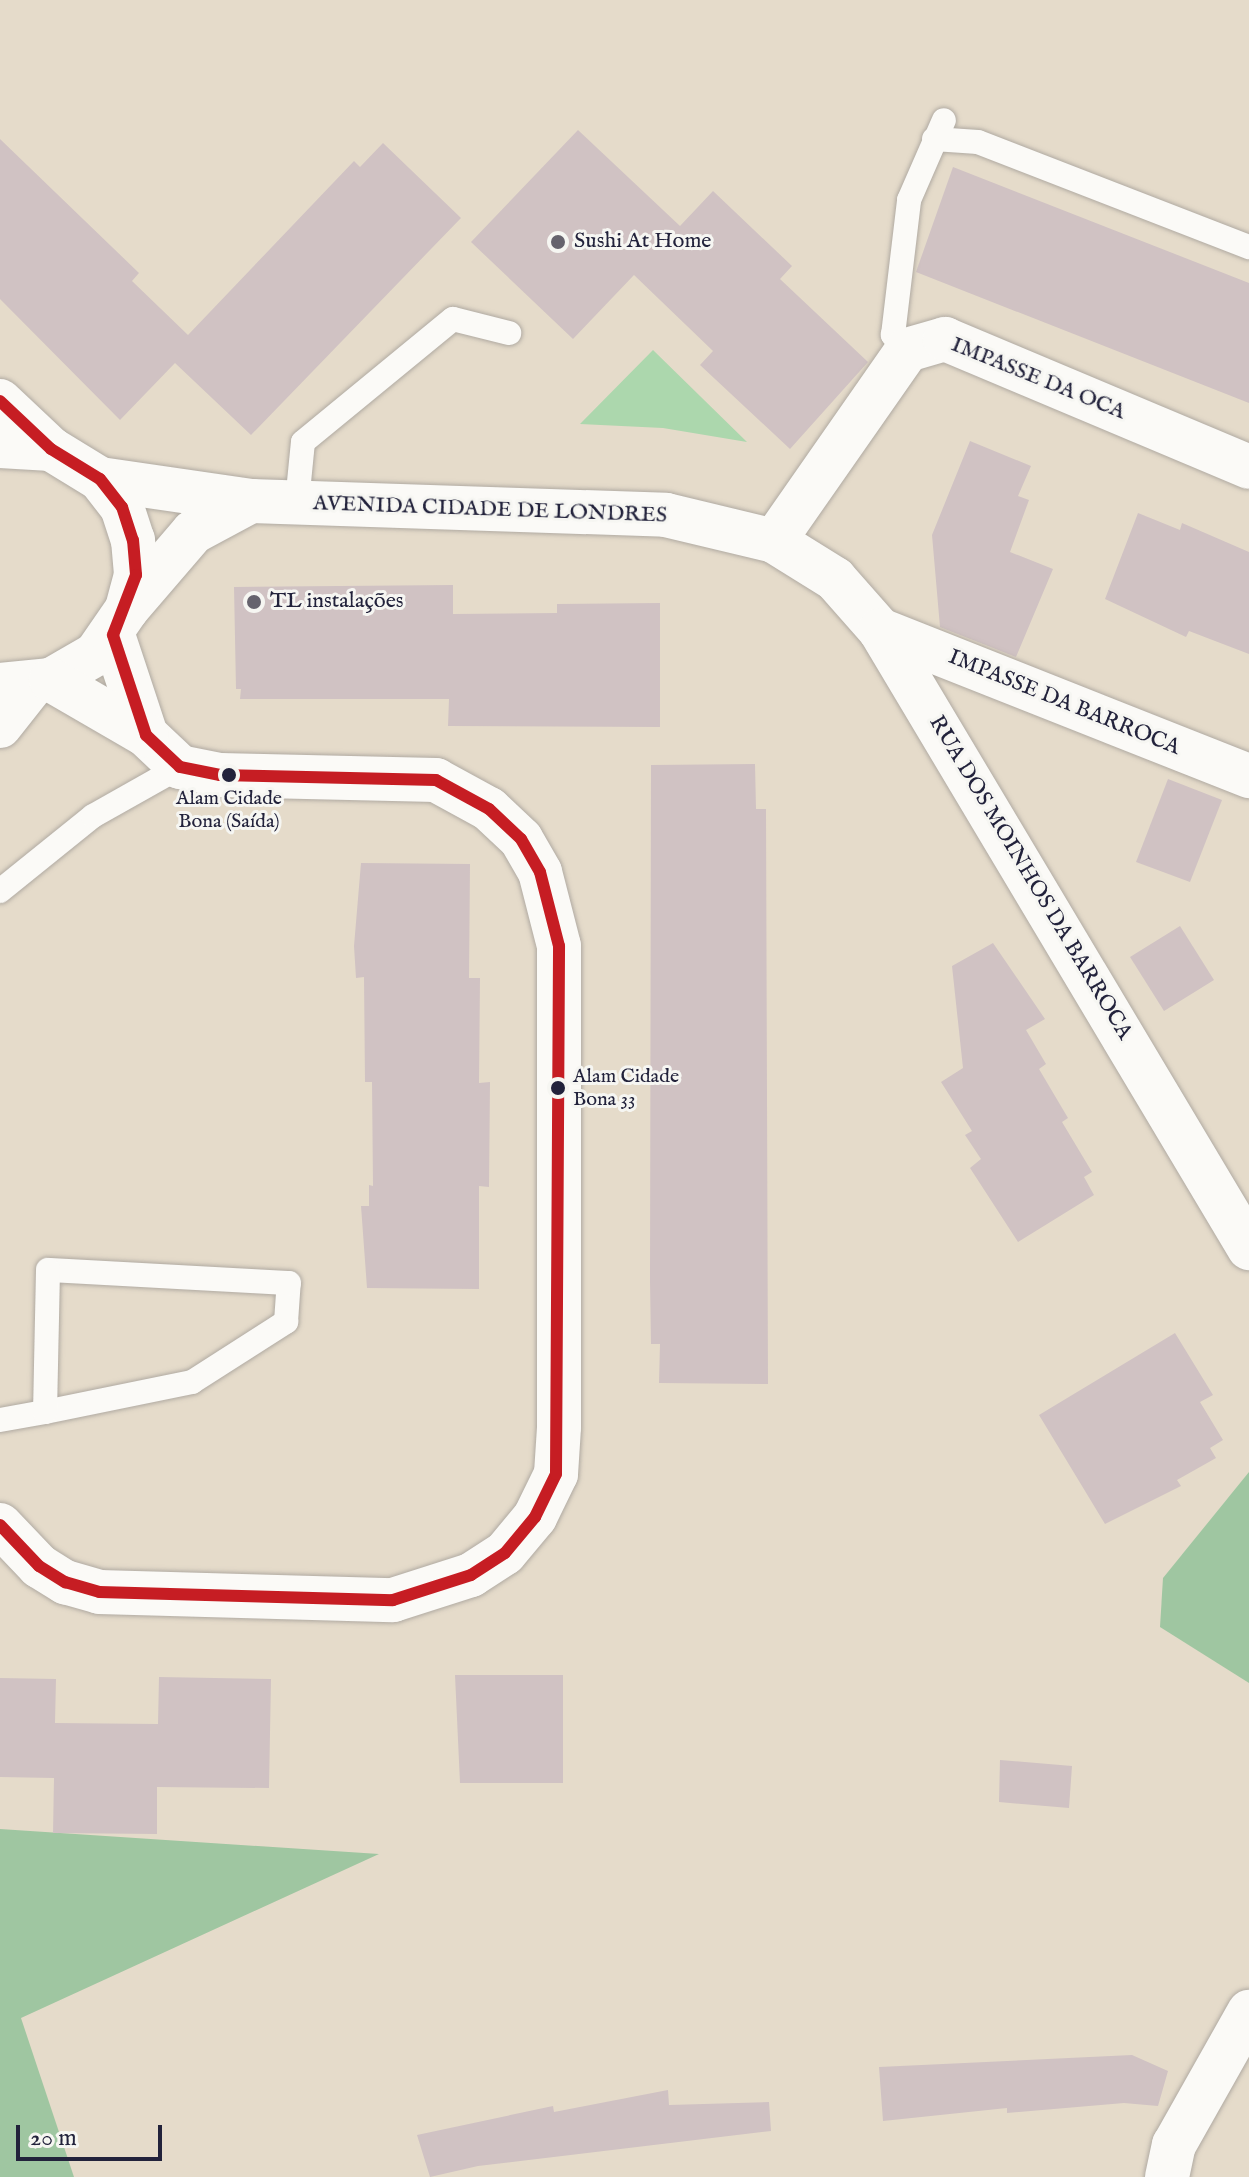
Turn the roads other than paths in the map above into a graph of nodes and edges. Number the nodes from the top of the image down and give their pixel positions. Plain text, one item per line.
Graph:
1 (1249, 247) edge
2 (509, 333) dead end
3 (907, 350) junction
4 (0, 401) edge
5 (0, 446) edge
6 (51, 449) junction
7 (1249, 467) edge
8 (100, 479) junction
9 (251, 501) junction
10 (297, 502) junction
11 (774, 541) junction
12 (120, 622) junction
13 (880, 630) junction
14 (28, 683) edge
15 (0, 726) edge
16 (146, 735) junction
17 (180, 767) junction
18 (1249, 776) edge
19 (0, 891) edge
20 (1249, 1248) edge
21 (45, 1412) junction
22 (0, 1420) edge
23 (0, 1525) edge
24 (1249, 2012) edge
25 (1167, 2177) edge

1 - 3 lane
2 - 10 lane
3 - 7 street, IMPASSE DA OCA
3 - 11 street
4 - 6 street
5 - 6 street
6 - 8 street
8 - 9 street, AVENIDA CIDADE DE LONDRES
8 - 12 street
9 - 10 street, AVENIDA CIDADE DE LONDRES
9 - 12 street, AVENIDA CIDADE DE LONDRES
10 - 11 street, AVENIDA CIDADE DE LONDRES
11 - 13 street, RUA DOS MOINHOS DA BARROCA
12 - 14 street, AVENIDA CIDADE DE LONDRES
12 - 16 street
13 - 18 street, IMPASSE DA BARROCA
13 - 20 street, RUA DOS MOINHOS DA BARROCA
14 - 15 street
14 - 16 street
16 - 17 street
17 - 19 lane
17 - 23 street
21 - 21 lane
21 - 22 lane
24 - 25 street

